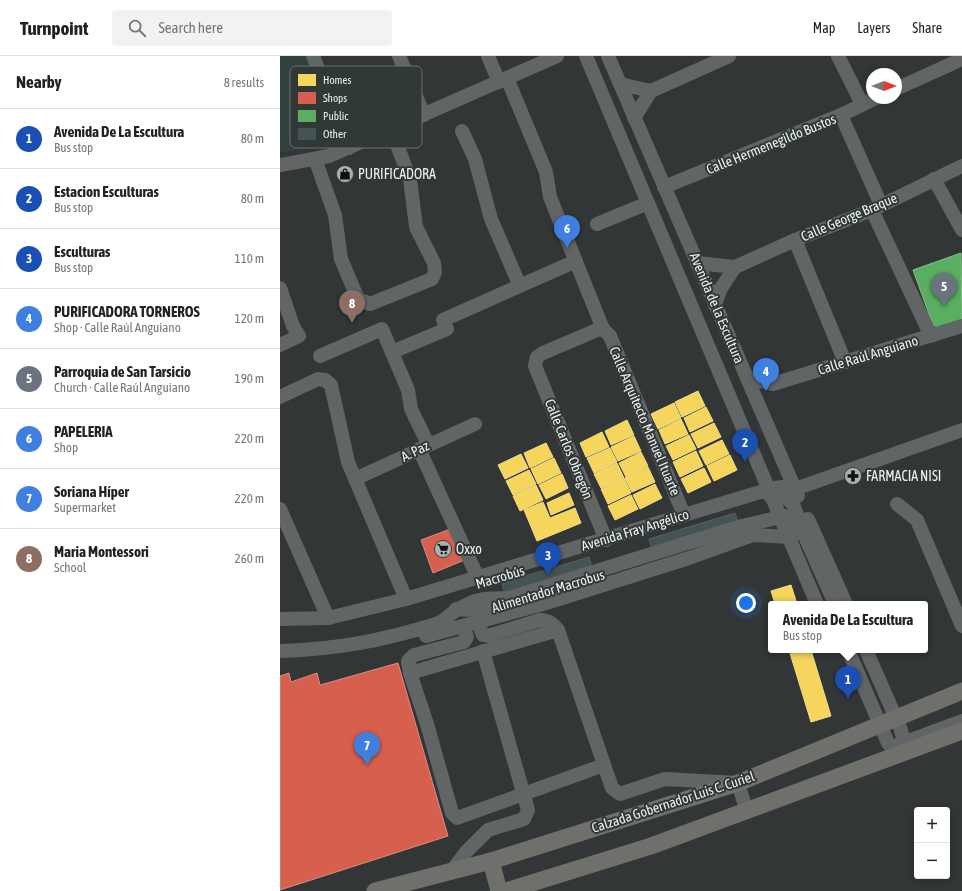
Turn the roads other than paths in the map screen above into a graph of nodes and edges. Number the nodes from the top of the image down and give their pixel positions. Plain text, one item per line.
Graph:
1 (313, 56) edge
2 (399, 56) edge
3 (488, 56) edge
4 (556, 56) edge
5 (586, 56) edge
6 (608, 56) edge
7 (729, 56) edge
8 (838, 56) edge
9 (962, 59) edge
10 (317, 66) edge
11 (403, 66) edge
12 (503, 80) junction
13 (620, 84) junction
14 (902, 86) edge
15 (651, 91) junction
16 (866, 102) edge
17 (862, 104) junction
18 (422, 110) edge
19 (424, 115) joint
20 (841, 115) junction
21 (634, 118) junction
22 (462, 131) dead end
23 (349, 148) edge
24 (398, 148) edge
25 (315, 159) junction
26 (280, 165) edge
27 (962, 166) edge
28 (934, 179) junction
29 (664, 187) junction
30 (648, 203) junction
31 (876, 208) junction
32 (597, 224) dead end
33 (962, 230) edge
34 (795, 240) junction
35 (576, 261) junction
36 (697, 263) junction
37 (735, 266) junction
38 (520, 286) junction
39 (280, 288) edge
40 (715, 305) junction
41 (962, 326) edge
42 (603, 329) junction
43 (931, 336) junction
44 (280, 345) edge
45 (392, 352) junction
46 (320, 356) dead end
47 (537, 358) joint
48 (845, 362) junction
49 (747, 378) junction
50 (774, 384) junction
51 (280, 397) edge
52 (759, 406) junction
53 (475, 424) dead end
54 (962, 430) edge
55 (423, 446) junction
56 (355, 479) junction
57 (795, 489) junction
58 (771, 492) junction
59 (897, 504) dead end
60 (280, 509) edge
61 (684, 515) junction
62 (782, 520) junction
63 (801, 533) junction
64 (606, 540) junction
65 (478, 578) junction
66 (406, 599) junction
67 (816, 601) edge
68 (828, 601) edge
69 (834, 601) edge
70 (844, 601) edge
71 (460, 608) junction
72 (328, 618) junction
73 (280, 619) edge
74 (280, 623) edge
75 (478, 623) junction
76 (962, 626) edge
77 (463, 627) junction
78 (558, 630) junction
79 (280, 644) edge
80 (280, 651) edge
81 (483, 651) junction
82 (840, 653) edge
83 (850, 653) edge
84 (856, 653) edge
85 (867, 653) edge
86 (280, 660) edge
87 (410, 673) junction
88 (962, 691) edge
89 (962, 700) edge
90 (962, 721) edge
91 (887, 723) junction
92 (962, 731) edge
93 (907, 748) junction
94 (884, 761) junction
95 (604, 765) junction
96 (738, 782) junction
97 (524, 795) junction
98 (747, 812) junction
99 (490, 861) junction
100 (452, 871) junction
101 (375, 891) edge
102 (499, 891) edge
103 (506, 891) edge

1 - 10 street
2 - 11 street
3 - 12 street, Calle Arquitecto Manuel Ituarte
4 - 12 street
5 - 30 street, Avenida de la Escultura
6 - 13 street, Avenida de la Escultura
7 - 15 street
8 - 17 street
9 - 14 street
12 - 19 street
12 - 35 street, Calle Arquitecto Manuel Ituarte
13 - 15 street
13 - 21 street, Avenida de la Escultura
15 - 21 street
16 - 17 street, Calle Hermenegildo Bustos
17 - 20 street, Calle Hermenegildo Bustos
18 - 19 street
20 - 29 street, Calle Hermenegildo Bustos
20 - 31 street
21 - 29 street, Avenida de la Escultura
22 - 38 street
23 - 25 street
24 - 25 street
25 - 26 street
27 - 28 street, Calle George Braque
28 - 31 street, Calle George Braque
28 - 33 street
29 - 36 street, Avenida de la Escultura
30 - 32 street
30 - 58 street, Avenida de la Escultura
31 - 34 street, Calle George Braque
31 - 43 street
34 - 37 street, Calle George Braque
34 - 48 street
35 - 38 street
35 - 42 street, Calle Arquitecto Manuel Ituarte
36 - 37 street, Calle George Braque
36 - 40 street, Avenida de la Escultura
37 - 40 street
38 - 45 street
39 - 44 street
40 - 49 street, Avenida de la Escultura
41 - 43 street, Calle Raúl Anguiano
42 - 47 street, Calle Arquitecto Manuel Ituarte
42 - 61 street, Calle Arquitecto Manuel Ituarte
43 - 48 street, Calle Raúl Anguiano
45 - 46 street
45 - 55 street
47 - 64 street, Calle Carlos Obregón
48 - 50 street, Calle Raúl Anguiano
49 - 50 street, Calle Raúl Anguiano
49 - 52 street, Avenida de la Escultura
50 - 52 street
51 - 56 street
52 - 57 street, Avenida de la Escultura
53 - 55 street, A. Paz
54 - 57 street, Avenida Fray Angélico
55 - 56 street, A. Paz
55 - 65 street
56 - 66 street
57 - 58 street, Avenida Fray Angélico
57 - 63 street, Avenida de la Escultura
58 - 61 street, Avenida Fray Angélico
58 - 62 street, Avenida de la Escultura
58 - 63 street
58 - 74 street, Macrobús
59 - 76 street
60 - 72 street
61 - 64 street, Avenida Fray Angélico
62 - 63 street
62 - 71 street, Macrobús
63 - 67 street, Avenida de la Escultura
63 - 68 street
63 - 69 street
63 - 70 street, Avenida de la Escultura
63 - 75 street
64 - 65 street, Avenida Fray Angélico
65 - 66 street, Avenida Fray Angélico
66 - 72 street, Avenida Fray Angélico
71 - 79 street
71 - 80 street, Macrobús
72 - 73 street, Avenida Fray Angélico
75 - 77 street
75 - 78 street
77 - 86 street
77 - 87 street
78 - 81 street
78 - 95 street
81 - 87 street
81 - 97 street
82 - 91 street
83 - 91 street
84 - 91 street
85 - 91 street
87 - 97 street
88 - 91 main road, Calzada Gobernador Luis C. Curiel
89 - 91 street
90 - 93 street
91 - 93 street
91 - 93 street
91 - 94 street
91 - 96 main road, Calzada Gobernador Luis C. Curiel
92 - 93 main road
93 - 94 main road
94 - 98 main road
95 - 96 street
95 - 97 street
96 - 98 street
96 - 99 main road, Calzada Gobernador Luis C. Curiel
97 - 100 street
98 - 103 main road
99 - 100 main road, Calzada Gobernador Luis C. Curiel
99 - 102 main road
100 - 101 main road, Calzada Gobernador Luis C. Curiel

